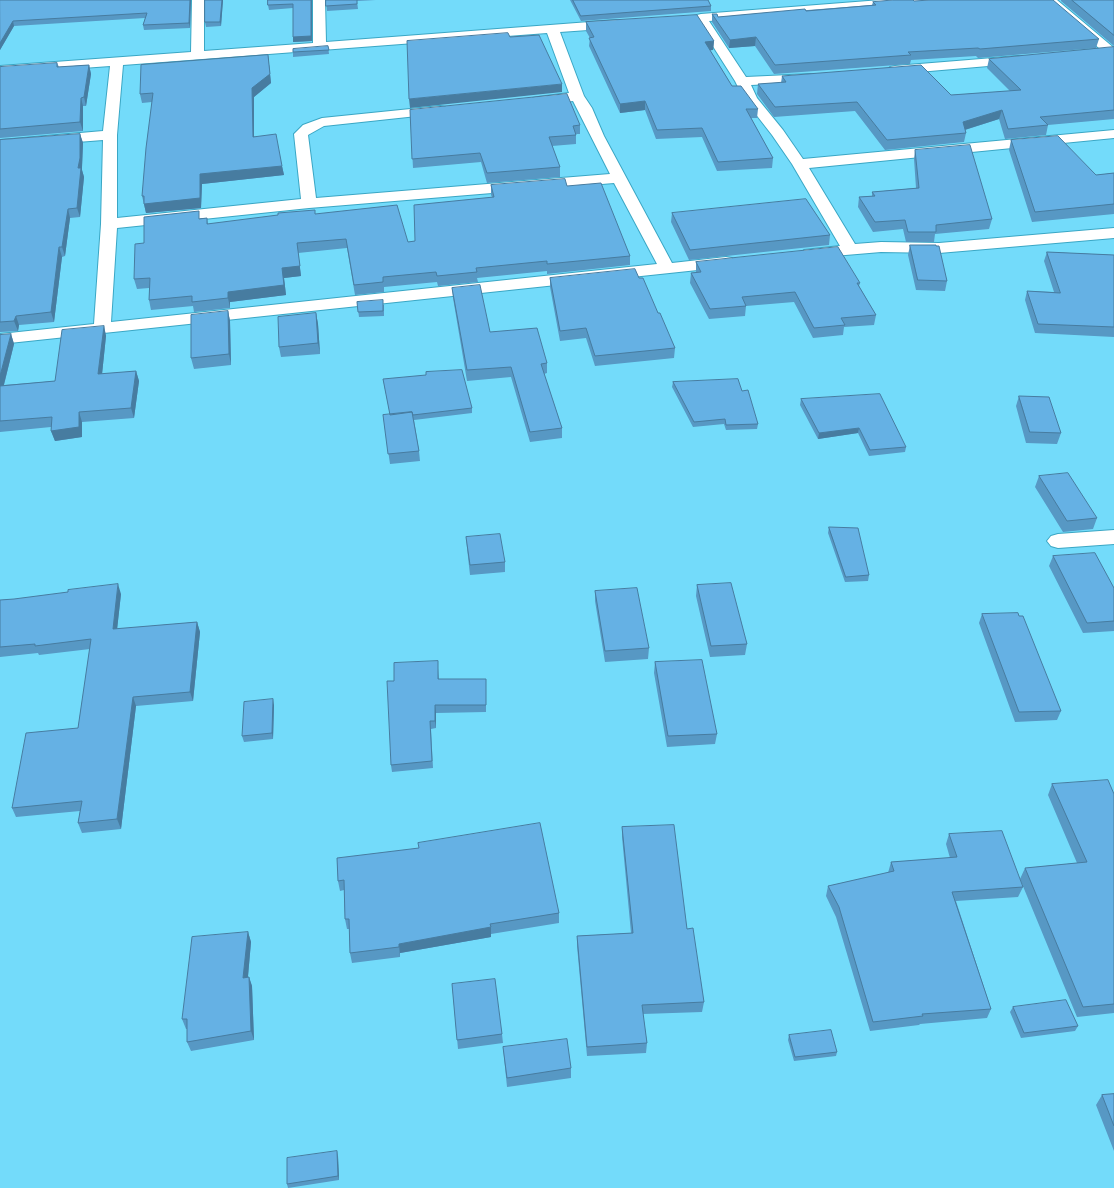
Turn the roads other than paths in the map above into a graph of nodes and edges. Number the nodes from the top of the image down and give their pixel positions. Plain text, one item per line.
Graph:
1 (198, 0) edge
2 (319, 0) edge
3 (927, 0) edge
4 (1050, 0) edge
5 (701, 18) junction
6 (686, 19) edge
7 (628, 23) edge
8 (552, 28) junction
9 (320, 46) junction
10 (1113, 53) edge
11 (197, 55) junction
12 (1071, 55) edge
13 (1032, 59) edge
14 (117, 61) junction
15 (0, 70) edge
16 (881, 72) edge
17 (825, 77) edge
18 (742, 81) junction
19 (577, 96) junction
20 (527, 103) edge
21 (453, 109) edge
22 (1114, 134) edge
23 (110, 135) junction
24 (0, 144) edge
25 (799, 164) junction
26 (619, 178) junction
27 (309, 203) junction
28 (109, 224) junction
29 (1114, 233) edge
30 (850, 249) junction
31 (795, 254) edge
32 (739, 260) edge
33 (667, 268) junction
34 (102, 328) junction
35 (0, 339) edge
36 (1114, 537) edge
37 (1058, 541) dead end

1 - 11 street
2 - 9 street
3 - 5 street
4 - 10 street
5 - 6 street
5 - 18 street
7 - 8 street
8 - 9 street
8 - 19 street
9 - 11 street
10 - 12 street
11 - 14 street
13 - 16 street
14 - 15 street
14 - 23 street
17 - 18 street
18 - 25 street
19 - 20 street
19 - 26 street
21 - 27 street
22 - 25 street
23 - 24 street
23 - 28 street
25 - 30 street
26 - 27 street
26 - 33 street
27 - 28 street
28 - 34 street
29 - 30 street
30 - 31 street
32 - 33 street
33 - 34 street
34 - 35 street
36 - 37 street

